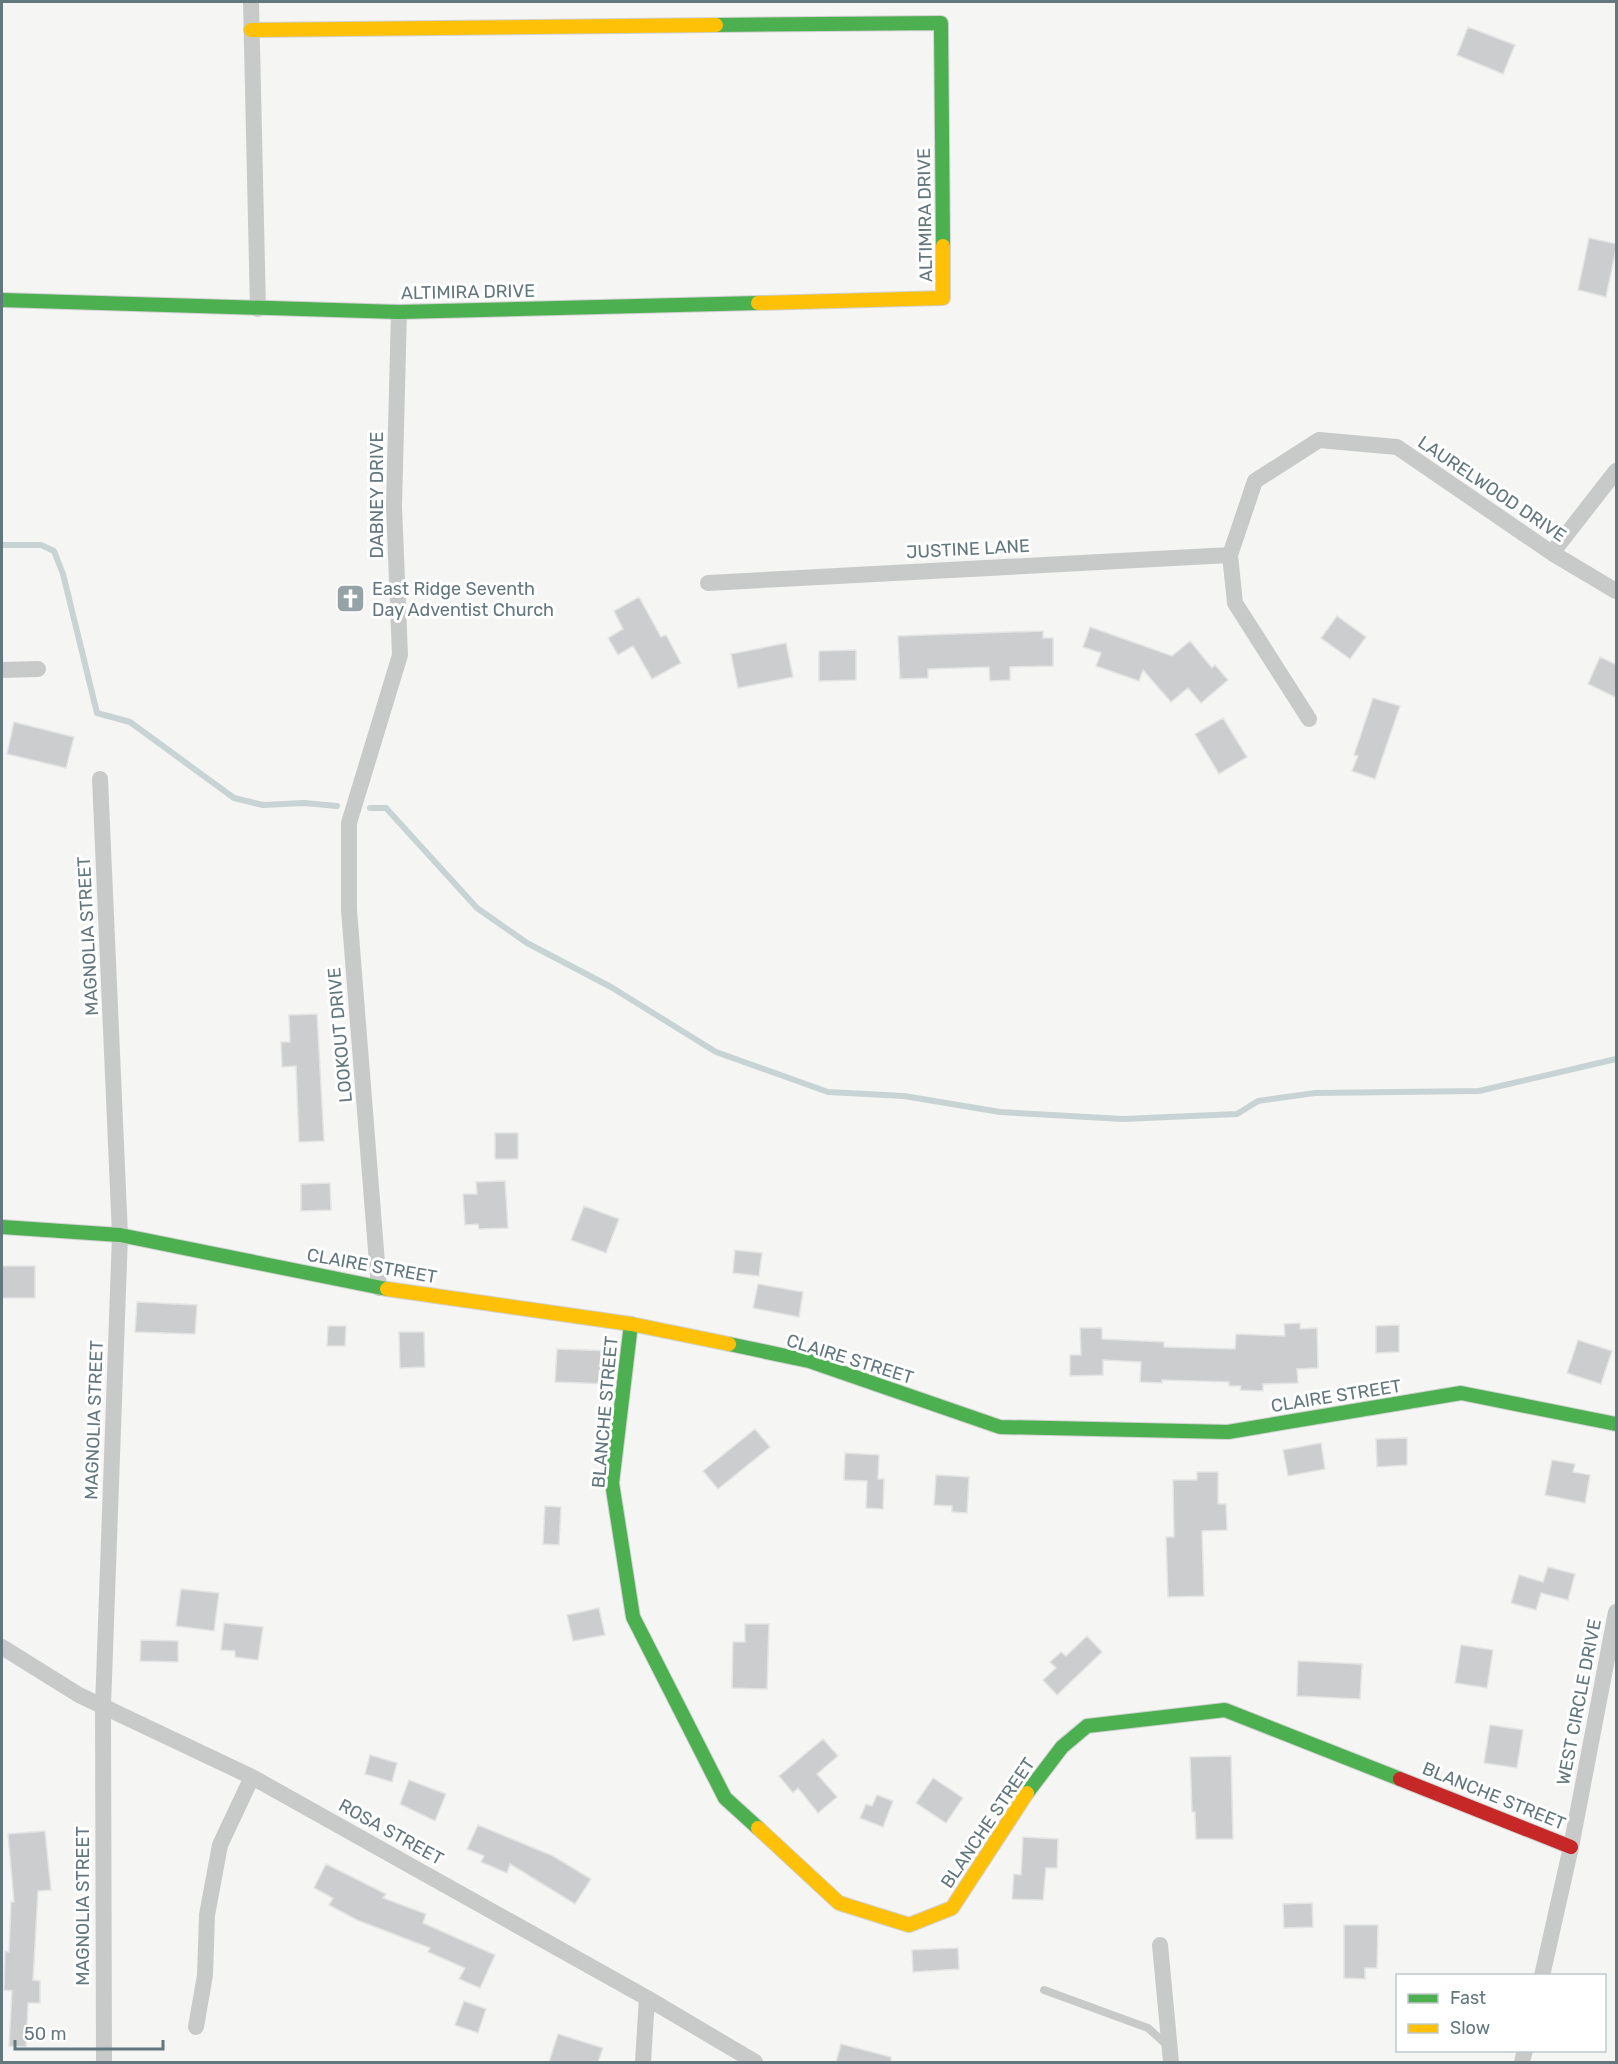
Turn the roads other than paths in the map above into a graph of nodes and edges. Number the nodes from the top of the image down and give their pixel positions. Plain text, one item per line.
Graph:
1 (251, 2) edge
2 (251, 30) junction
3 (2, 300) edge
4 (258, 309) junction
5 (399, 312) junction
6 (1617, 471) edge
7 (1552, 553) junction
8 (1230, 555) junction
9 (708, 583) dead end
10 (1617, 591) edge
11 (38, 669) dead end
12 (2, 670) edge
13 (1309, 719) dead end
14 (100, 779) dead end
15 (361, 780) joint
16 (2, 1227) edge
17 (120, 1235) junction
18 (379, 1288) junction
19 (631, 1324) junction
20 (1617, 1424) edge
21 (1617, 1612) edge
22 (2, 1647) edge
23 (103, 1706) junction
24 (252, 1777) junction
25 (1571, 1847) junction
26 (1160, 1945) dead end
27 (1542, 1974) edge
28 (1044, 1990) dead end
29 (647, 1998) junction
30 (196, 2027) dead end
31 (1171, 2056) edge
32 (104, 2062) edge
33 (644, 2062) edge
34 (755, 2062) edge

1 - 2 street
2 - 4 street
2 - 5 street, ALTIMIRA DRIVE
3 - 4 street, ALTIMIRA DRIVE
4 - 5 street, ALTIMIRA DRIVE
5 - 15 street, DABNEY DRIVE
6 - 7 street
7 - 8 street, LAURELWOOD DRIVE
7 - 10 street, LAURELWOOD DRIVE
8 - 9 street, JUSTINE LANE
8 - 13 street, LAURELWOOD DRIVE
11 - 12 street
14 - 17 street, MAGNOLIA STREET
15 - 18 street, LOOKOUT DRIVE
16 - 17 street, CLAIRE STREET
17 - 18 street, CLAIRE STREET
17 - 23 street, MAGNOLIA STREET
18 - 19 street, CLAIRE STREET
19 - 20 street, CLAIRE STREET
19 - 25 street, BLANCHE STREET
21 - 25 street, WEST CIRCLE DRIVE
22 - 23 street, ROSA STREET
23 - 24 street, ROSA STREET
23 - 32 street, MAGNOLIA STREET
24 - 29 street, ROSA STREET
24 - 30 street
25 - 27 street, WEST CIRCLE DRIVE
26 - 31 street
28 - 31 lane
29 - 33 street
29 - 34 street, ROSA STREET

